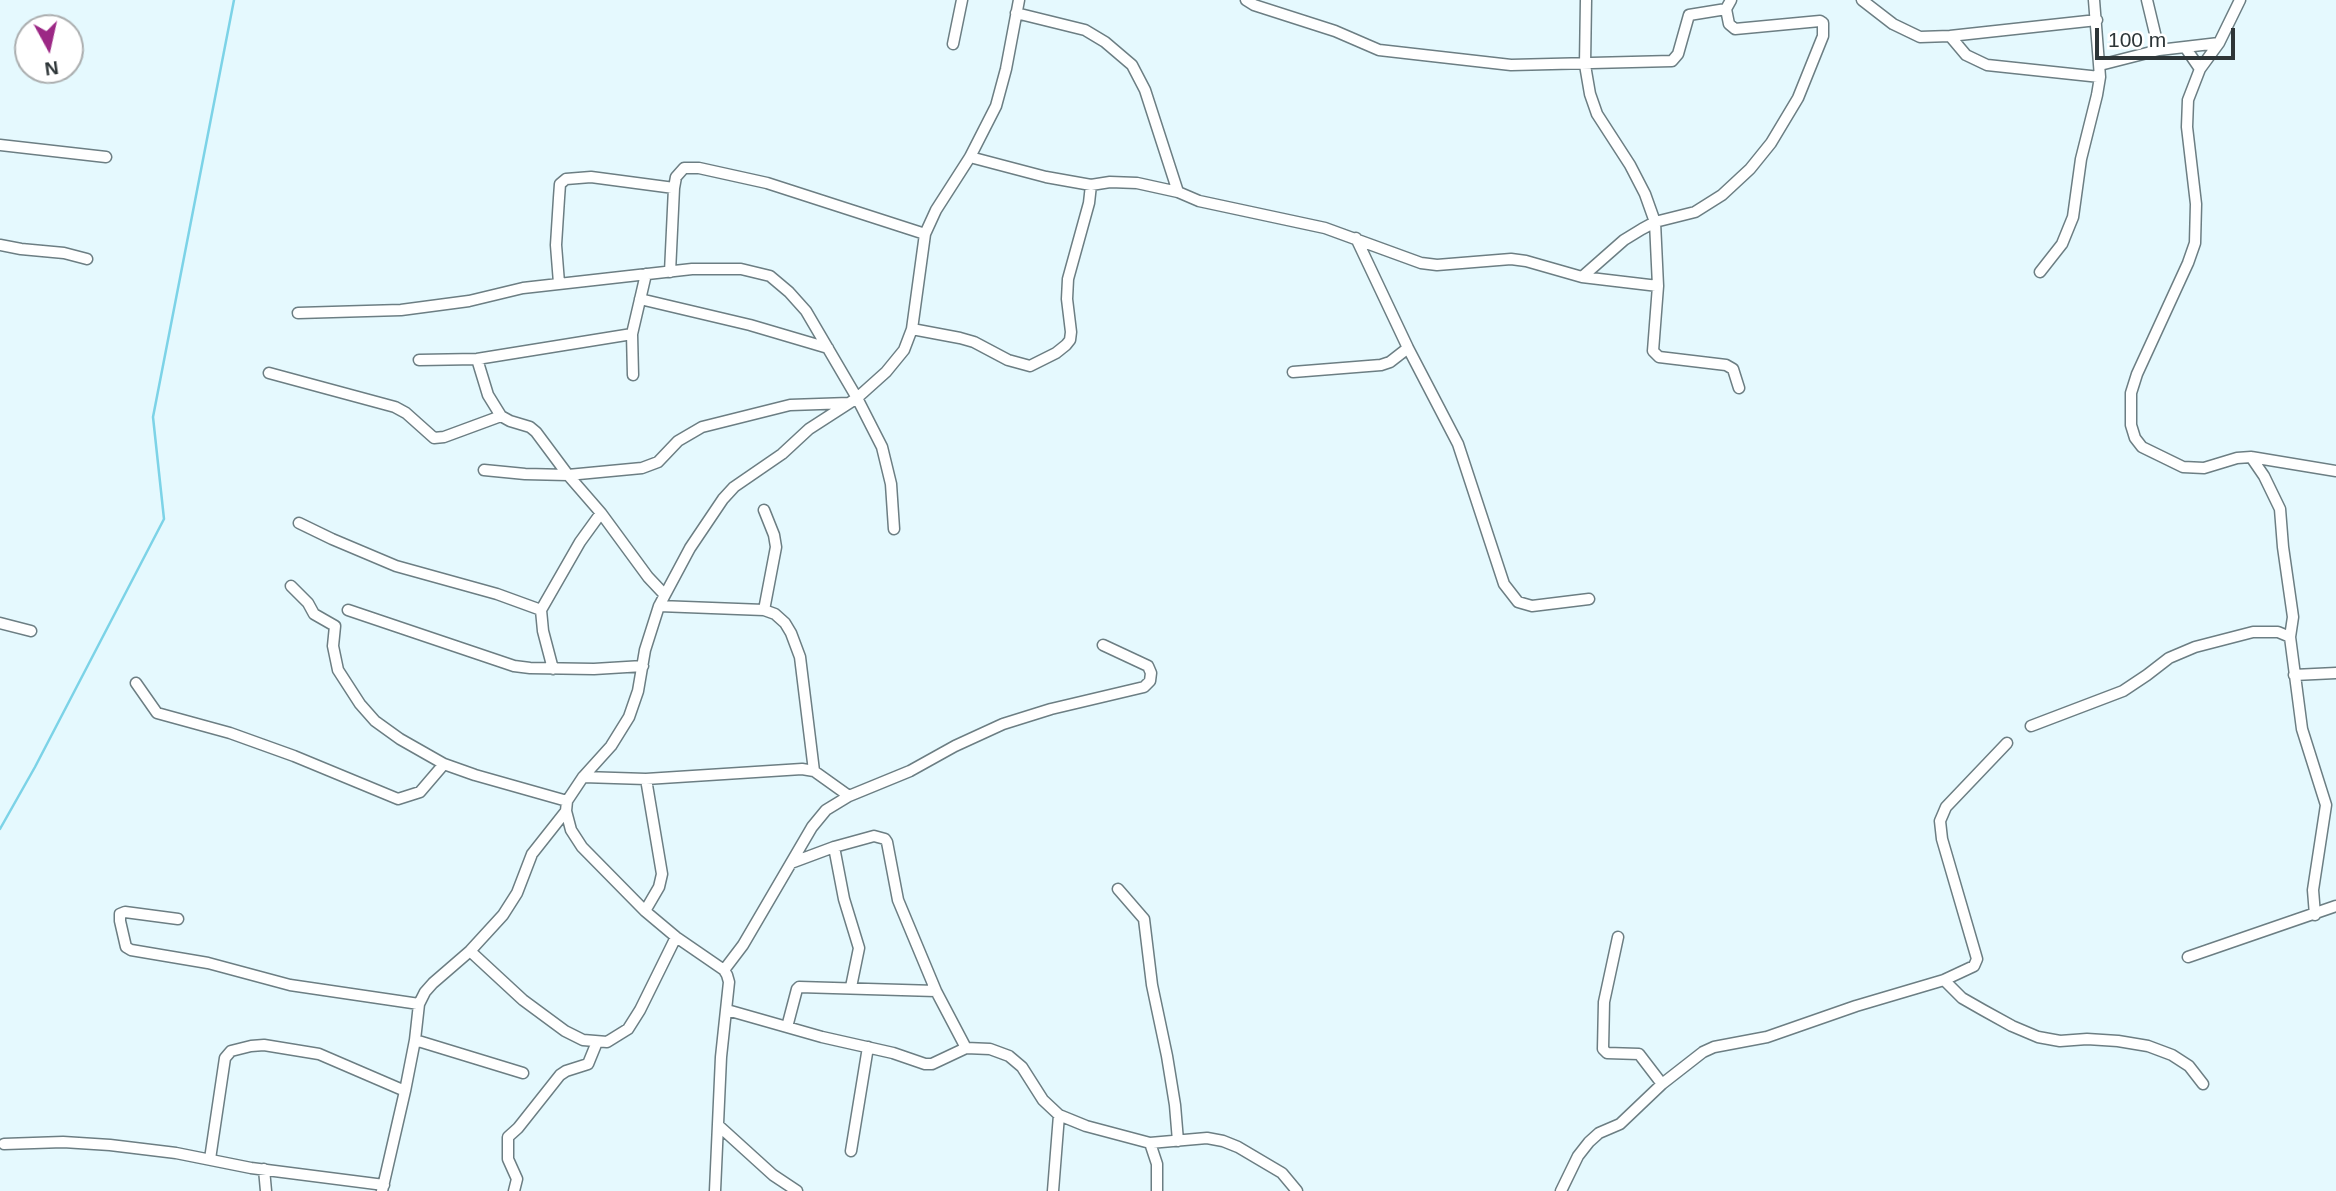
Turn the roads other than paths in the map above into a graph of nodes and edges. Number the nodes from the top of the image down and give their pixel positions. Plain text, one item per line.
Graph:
1 (962, 0) edge
2 (1019, 0) edge
3 (1247, 0) edge
4 (1586, 0) edge
5 (1862, 0) edge
6 (2094, 0) edge
7 (2147, 0) edge
8 (2240, 0) edge
9 (1728, 4) edge
10 (1016, 13) junction
11 (2097, 20) junction
12 (1950, 36) junction
13 (2219, 43) junction
14 (953, 44) dead end
15 (2185, 47) junction
16 (2159, 50) junction
17 (1585, 65) junction
18 (2100, 65) junction
19 (2200, 69) junction
20 (2100, 77) junction
21 (0, 145) edge
22 (106, 157) dead end
23 (970, 157) junction
24 (1091, 185) junction
25 (674, 188) junction
26 (1178, 192) junction
27 (1655, 222) junction
28 (925, 234) junction
29 (1356, 238) junction
30 (0, 245) edge
31 (87, 259) dead end
32 (670, 272) junction
33 (2040, 272) dead end
34 (646, 274) junction
35 (1582, 277) junction
36 (559, 284) junction
37 (1658, 286) junction
38 (640, 299) junction
39 (298, 313) dead end
40 (912, 330) junction
41 (632, 334) junction
42 (828, 348) junction
43 (1408, 348) junction
44 (477, 359) junction
45 (419, 360) dead end
46 (1293, 372) dead end
47 (269, 373) dead end
48 (633, 375) dead end
49 (1739, 388) dead end
50 (853, 401) junction
51 (501, 416) junction
52 (2251, 457) junction
53 (484, 470) dead end
54 (2336, 471) edge
55 (568, 475) junction
56 (764, 509) dead end
57 (601, 513) junction
58 (299, 523) dead end
59 (894, 528) dead end
60 (291, 586) dead end
61 (664, 594) junction
62 (1589, 599) dead end
63 (659, 606) junction
64 (348, 610) dead end
65 (541, 610) junction
66 (764, 610) junction
67 (0, 623) edge
68 (32, 631) dead end
69 (2290, 637) junction
70 (1103, 645) dead end
71 (643, 666) junction
72 (553, 669) junction
73 (2336, 673) edge
74 (2294, 675) junction
75 (136, 683) dead end
76 (2031, 726) dead end
77 (2007, 743) dead end
78 (444, 764) junction
79 (814, 771) junction
80 (583, 776) junction
81 (646, 779) junction
82 (849, 796) junction
83 (566, 806) junction
84 (834, 847) junction
85 (791, 863) junction
86 (1118, 889) dead end
87 (2336, 906) edge
88 (645, 911) junction
89 (2315, 915) junction
90 (178, 919) dead end
91 (676, 937) junction
92 (1618, 937) dead end
93 (470, 951) junction
94 (2188, 957) dead end
95 (723, 970) junction
96 (1944, 980) junction
97 (851, 987) junction
98 (936, 990) junction
99 (419, 1004) junction
100 (727, 1010) junction
101 (787, 1027) junction
102 (415, 1040) junction
103 (597, 1042) junction
104 (868, 1047) junction
105 (966, 1048) junction
106 (523, 1073) dead end
107 (1662, 1084) junction
108 (2203, 1084) dead end
109 (405, 1091) junction
110 (1059, 1115) junction
111 (719, 1126) junction
112 (1178, 1141) junction
113 (1150, 1143) junction
114 (4, 1144) dead end
115 (851, 1151) dead end
116 (210, 1159) junction
117 (264, 1169) junction
118 (383, 1188) edge
119 (266, 1191) edge
120 (514, 1191) edge
121 (715, 1191) edge
122 (797, 1191) edge
123 (1053, 1191) edge
124 (1157, 1191) edge
125 (1297, 1191) edge
126 (1561, 1191) edge

1 - 14 street
2 - 10 street
3 - 17 street
4 - 17 street
5 - 12 street
6 - 11 street
7 - 16 street
8 - 13 street
9 - 17 street
9 - 27 street
10 - 23 street
10 - 26 street
11 - 12 street
11 - 18 street
12 - 20 street
13 - 15 street
13 - 19 street
15 - 16 street
15 - 19 street
16 - 18 street
17 - 27 street
18 - 20 street
19 - 52 street
20 - 33 street
21 - 22 street
23 - 24 street
23 - 28 street
24 - 26 street
24 - 40 street
25 - 28 street
25 - 32 street
25 - 36 street
26 - 29 street
27 - 35 street
27 - 37 street
28 - 40 street
29 - 35 street
29 - 43 street
30 - 31 street
32 - 34 street
32 - 42 street
34 - 36 street
34 - 38 street
35 - 37 street
36 - 39 street
37 - 49 street
38 - 41 street
38 - 42 street
40 - 50 street
41 - 44 street
41 - 48 street
42 - 50 street
43 - 46 street
43 - 62 street
44 - 45 street
44 - 51 street
47 - 51 street
50 - 55 street
50 - 59 street
50 - 61 street
51 - 55 street
52 - 54 street
52 - 69 street
53 - 55 street
55 - 57 street
56 - 66 street
57 - 61 street
57 - 65 street
58 - 65 street
60 - 78 street
61 - 63 street
63 - 66 street
63 - 71 street
64 - 72 street
65 - 72 street
66 - 79 street
67 - 68 street
69 - 74 street
69 - 76 street
70 - 82 street
71 - 72 street
71 - 80 street
73 - 74 street
74 - 89 street
75 - 78 street
77 - 96 street
78 - 83 street
79 - 81 street
79 - 82 street
80 - 81 street
80 - 83 street
81 - 88 street
82 - 85 street
83 - 88 street
83 - 93 street
84 - 85 street
84 - 97 street
84 - 98 street
85 - 95 street
86 - 112 street
87 - 89 street
88 - 91 street
89 - 94 street
90 - 99 street
91 - 95 street
91 - 103 street
92 - 107 street
93 - 99 street
93 - 103 street
95 - 100 street
96 - 107 street
96 - 108 street
97 - 98 street
97 - 101 street
98 - 105 street
99 - 102 street
100 - 101 street
100 - 111 street
101 - 104 street
102 - 106 street
102 - 109 street
103 - 120 street
104 - 105 street
104 - 115 street
105 - 110 street
107 - 126 street
109 - 116 street
109 - 118 street
110 - 113 street
110 - 123 street
111 - 121 street
111 - 122 street
112 - 113 street
112 - 125 street
113 - 124 street
114 - 116 street
116 - 117 street
117 - 118 street
117 - 119 street

